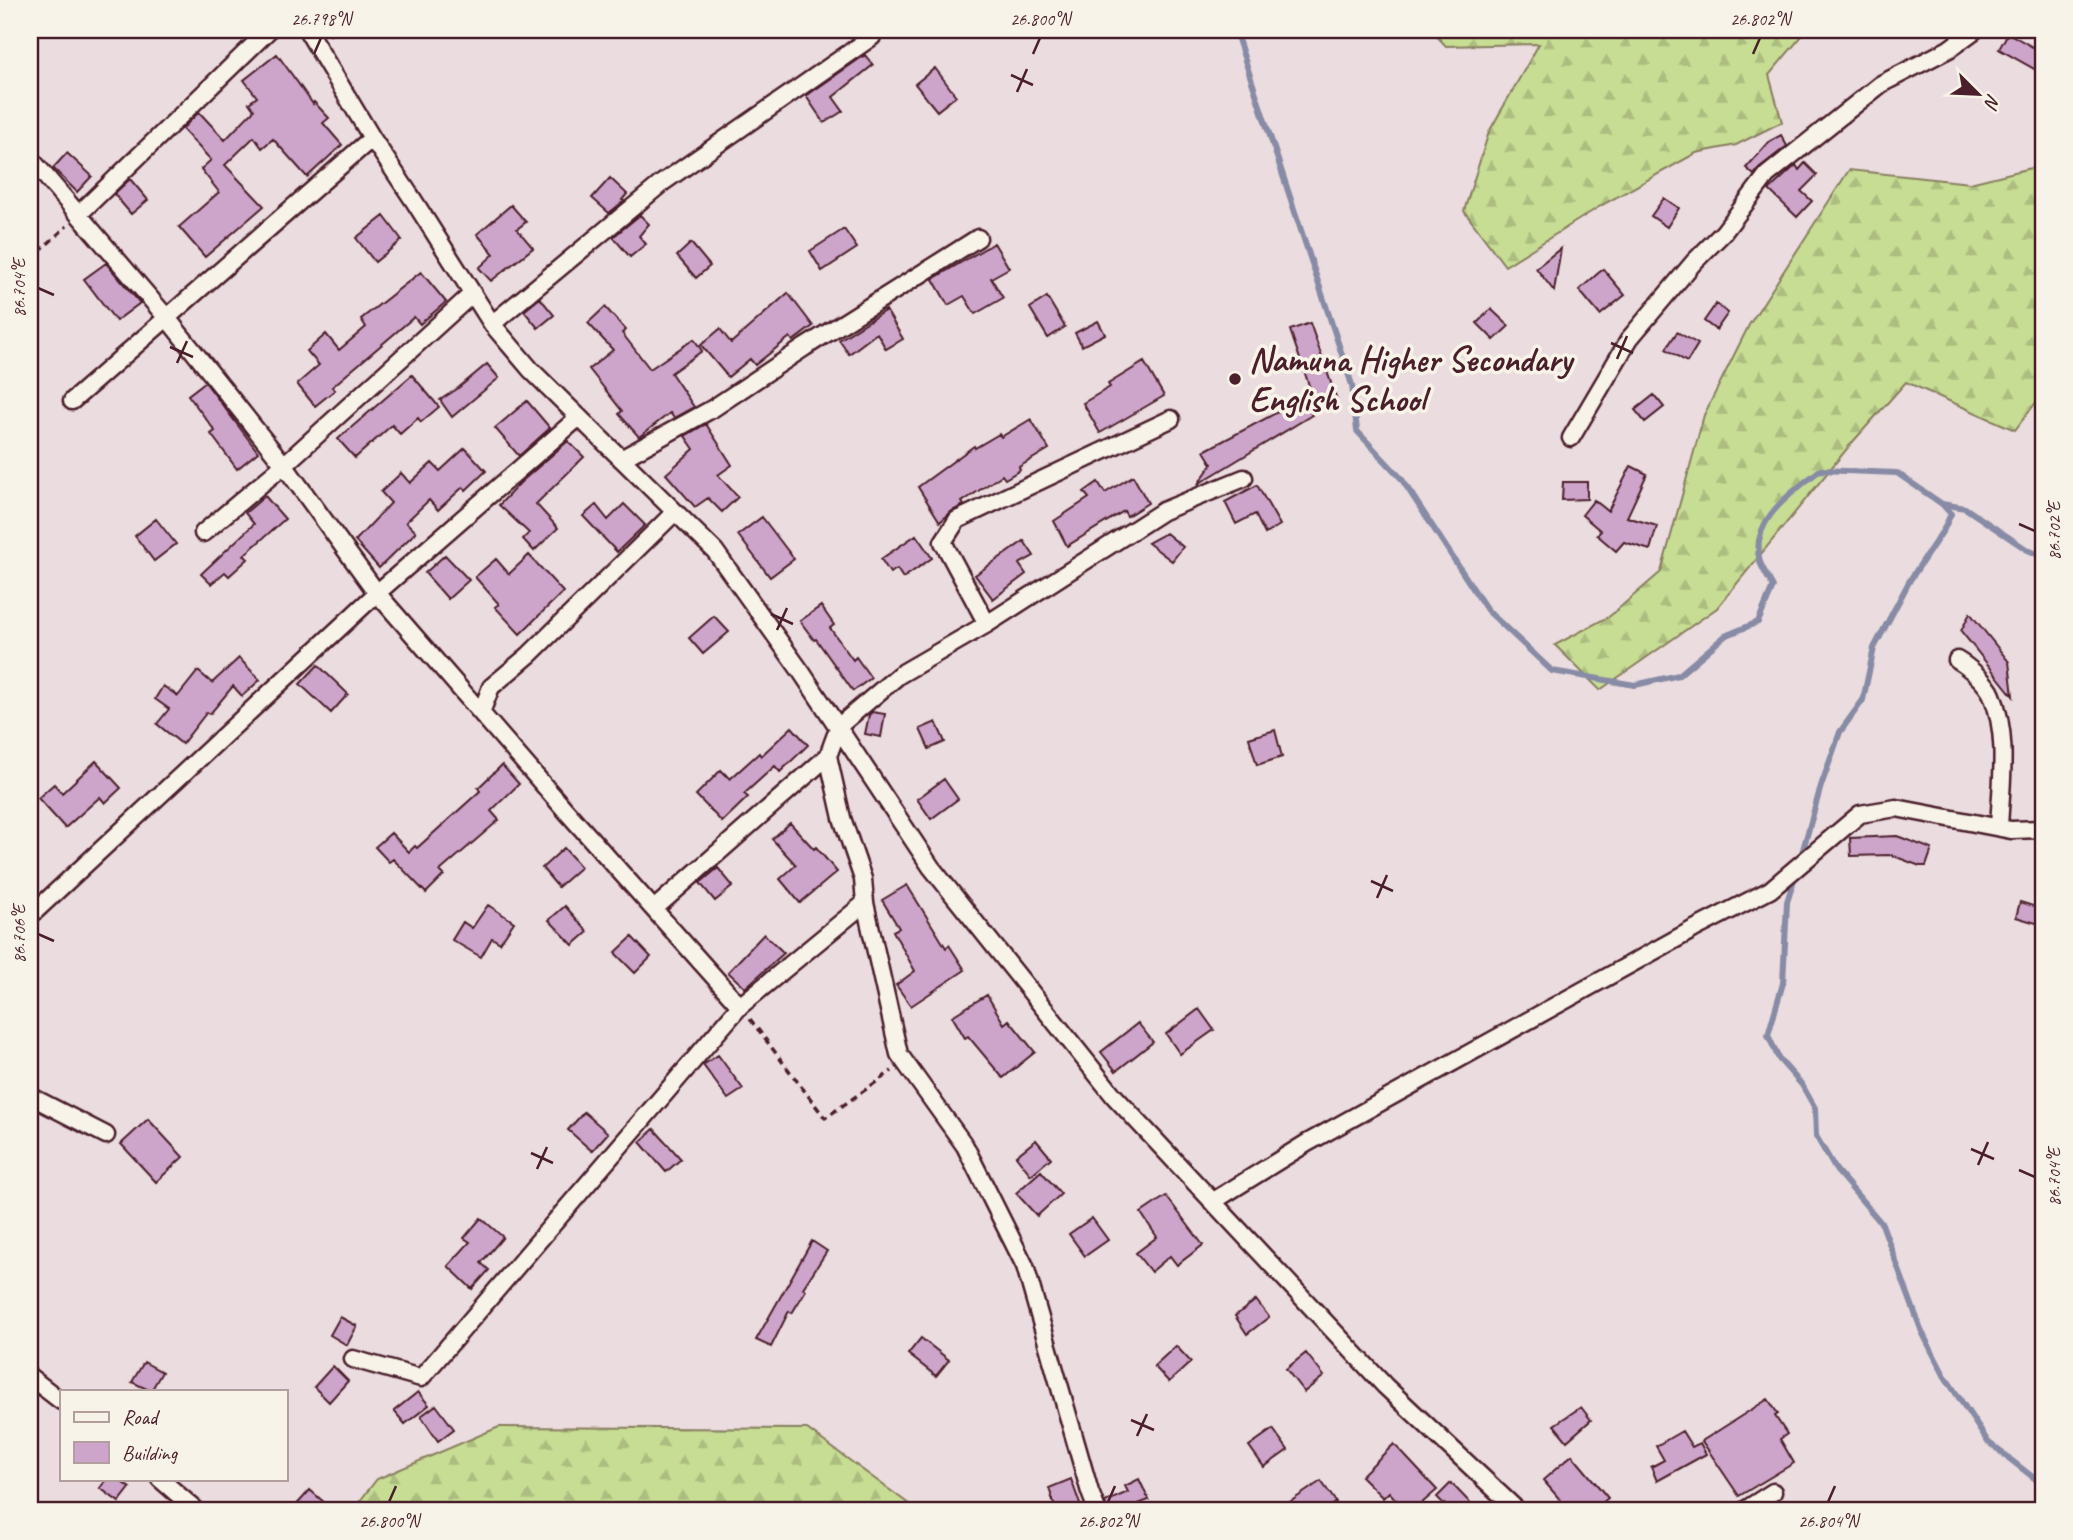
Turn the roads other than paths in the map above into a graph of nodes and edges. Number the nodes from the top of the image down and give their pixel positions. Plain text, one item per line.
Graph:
1 (269, 30) edge
2 (307, 30) edge
3 (1975, 30) edge
4 (873, 37) dead end
5 (372, 138) junction
6 (30, 158) edge
7 (80, 214) junction
8 (978, 238) dead end
9 (471, 295) junction
10 (167, 318) junction
11 (492, 324) junction
12 (72, 401) dead end
13 (579, 417) junction
14 (1171, 419) dead end
15 (1571, 438) dead end
16 (621, 459) junction
17 (284, 465) junction
18 (1244, 478) dead end
19 (675, 512) junction
20 (203, 533) dead end
21 (377, 593) junction
22 (987, 624) junction
23 (1957, 660) dead end
24 (481, 713) junction
25 (839, 726) junction
26 (828, 756) junction
27 (1999, 827) junction
28 (2043, 829) edge
29 (865, 903) junction
30 (654, 909) junction
31 (30, 916) edge
32 (740, 1006) junction
33 (30, 1096) edge
34 (107, 1135) dead end
35 (1212, 1202) junction
36 (353, 1359) dead end
37 (30, 1377) edge
38 (60, 1400) edge
39 (161, 1480) edge
40 (1773, 1492) dead end
41 (196, 1510) edge
42 (1097, 1510) edge
43 (1517, 1510) edge
44 (1745, 1510) edge

1 - 7 street
2 - 5 street
3 - 15 street
4 - 11 street
5 - 9 street
5 - 10 street
6 - 7 street
7 - 10 street
8 - 16 street
9 - 11 street
9 - 17 street
10 - 12 street
10 - 17 street
11 - 13 street
13 - 16 street
13 - 21 street
14 - 22 street
16 - 19 street
17 - 20 street
17 - 21 street
18 - 22 street
19 - 24 street
19 - 25 street
21 - 24 street
21 - 31 street
22 - 25 street
23 - 27 street
24 - 30 street
25 - 26 street
25 - 35 street
26 - 29 street
26 - 30 street
27 - 28 street
27 - 35 street
29 - 32 street
29 - 42 street
30 - 32 street
32 - 36 street
33 - 34 street
35 - 43 street
37 - 38 street
39 - 41 street
40 - 44 street

